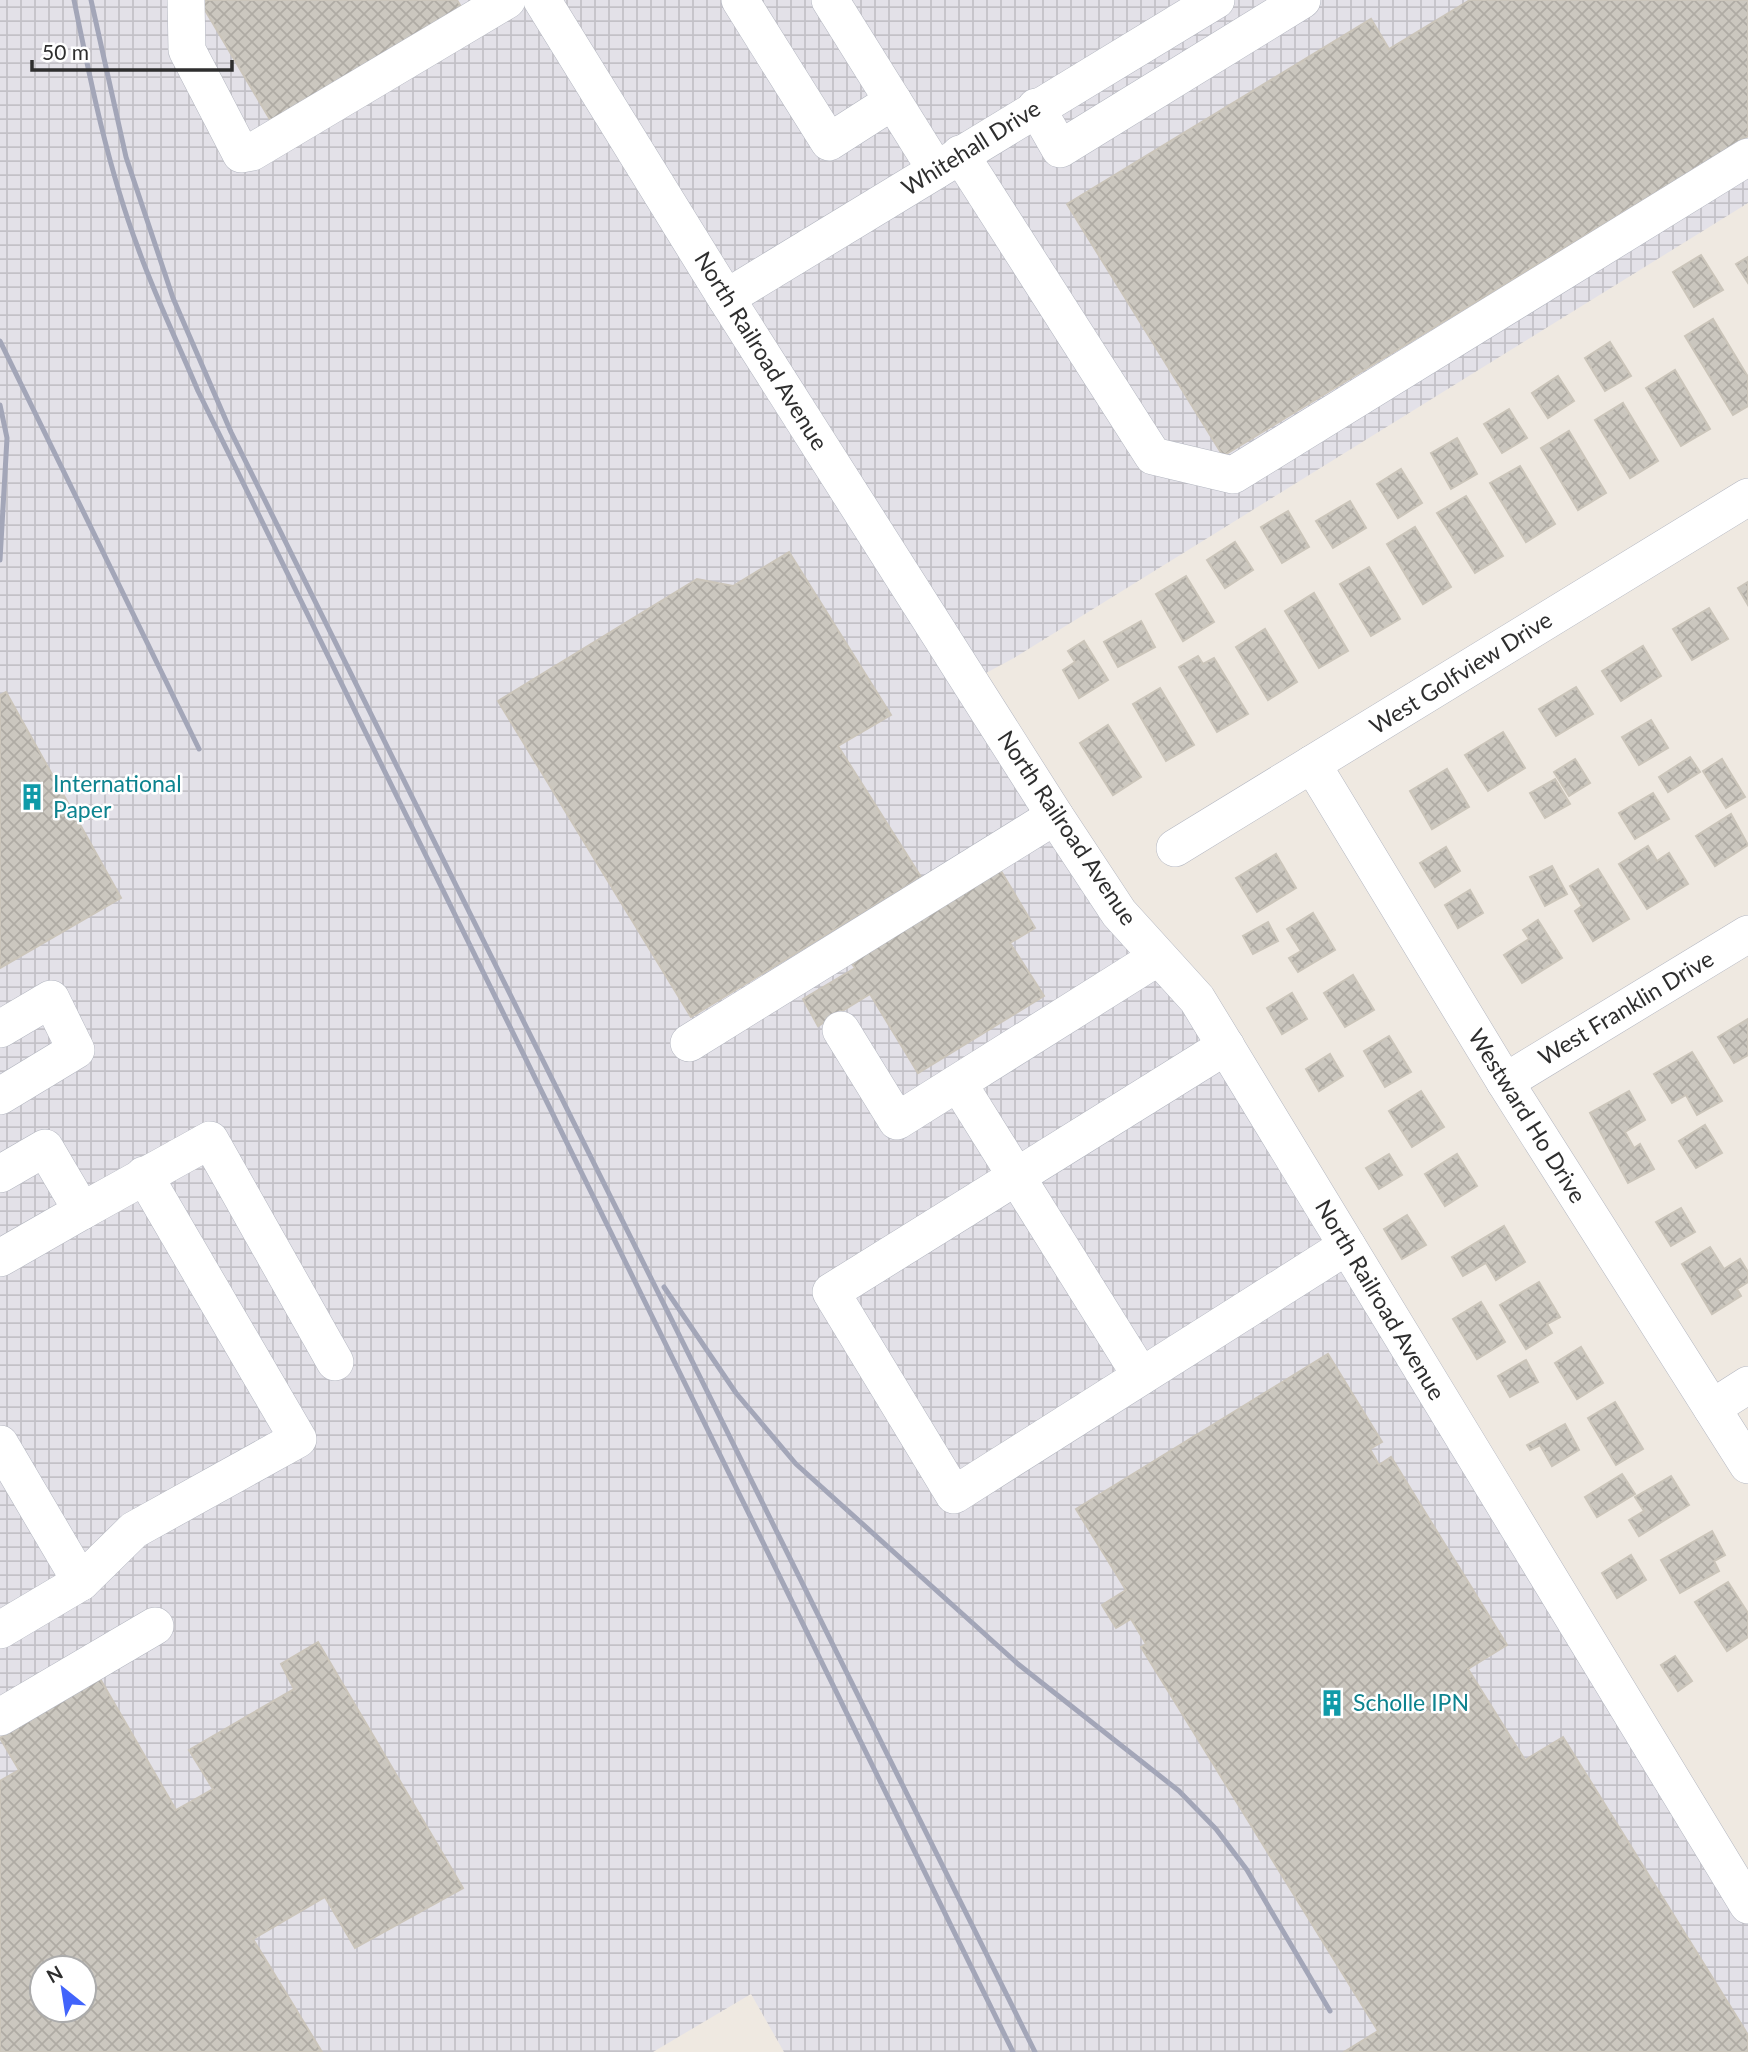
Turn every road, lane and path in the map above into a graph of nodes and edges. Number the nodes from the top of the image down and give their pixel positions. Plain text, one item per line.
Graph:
1 (186, 0) edge
2 (507, 0) edge
3 (542, 0) edge
4 (740, 0) edge
5 (830, 0) edge
6 (1216, 0) edge
7 (1302, 0) edge
8 (893, 100) junction
9 (1036, 107) junction
10 (1748, 157) edge
11 (948, 162) junction
12 (726, 298) junction
13 (1748, 497) edge
14 (1312, 764) junction
15 (1055, 816) junction
16 (1175, 848) dead end
17 (1748, 934) edge
18 (1158, 957) junction
19 (0, 1028) edge
20 (841, 1030) dead end
21 (689, 1043) dead end
22 (1226, 1046) junction
23 (1505, 1082) junction
24 (958, 1083) junction
25 (0, 1096) edge
26 (0, 1174) edge
27 (144, 1175) junction
28 (1018, 1177) junction
29 (82, 1210) junction
30 (1347, 1245) junction
31 (0, 1258) edge
32 (335, 1362) dead end
33 (1141, 1377) junction
34 (1748, 1385) edge
35 (1712, 1408) junction
36 (0, 1444) edge
37 (1748, 1465) edge
38 (81, 1582) junction
39 (155, 1626) dead end
40 (0, 1630) edge
41 (0, 1717) edge
42 (1748, 1905) edge

1 - 2 street
3 - 12 street, North Railroad Avenue
4 - 8 street
5 - 8 street
6 - 9 street, Whitehall Drive
7 - 9 street
8 - 11 street
9 - 11 street, Whitehall Drive
10 - 11 street
11 - 12 street, Whitehall Drive
12 - 15 street, North Railroad Avenue
13 - 14 street, West Golfview Drive
14 - 16 street, West Golfview Drive
14 - 23 street, Westward Ho Drive
15 - 18 street, North Railroad Avenue
15 - 21 street
17 - 23 street, West Franklin Drive
18 - 22 street, North Railroad Avenue
18 - 24 street
19 - 25 street
20 - 24 street
22 - 28 street
22 - 30 street, North Railroad Avenue
23 - 35 street, Westward Ho Drive
24 - 28 street
26 - 29 street
27 - 29 street
27 - 32 street
27 - 38 street
28 - 33 street
28 - 33 street
29 - 31 street
30 - 33 street
30 - 42 street, North Railroad Avenue
34 - 35 street
35 - 37 street, Westward Ho Drive
36 - 38 street
38 - 40 street
39 - 41 street

